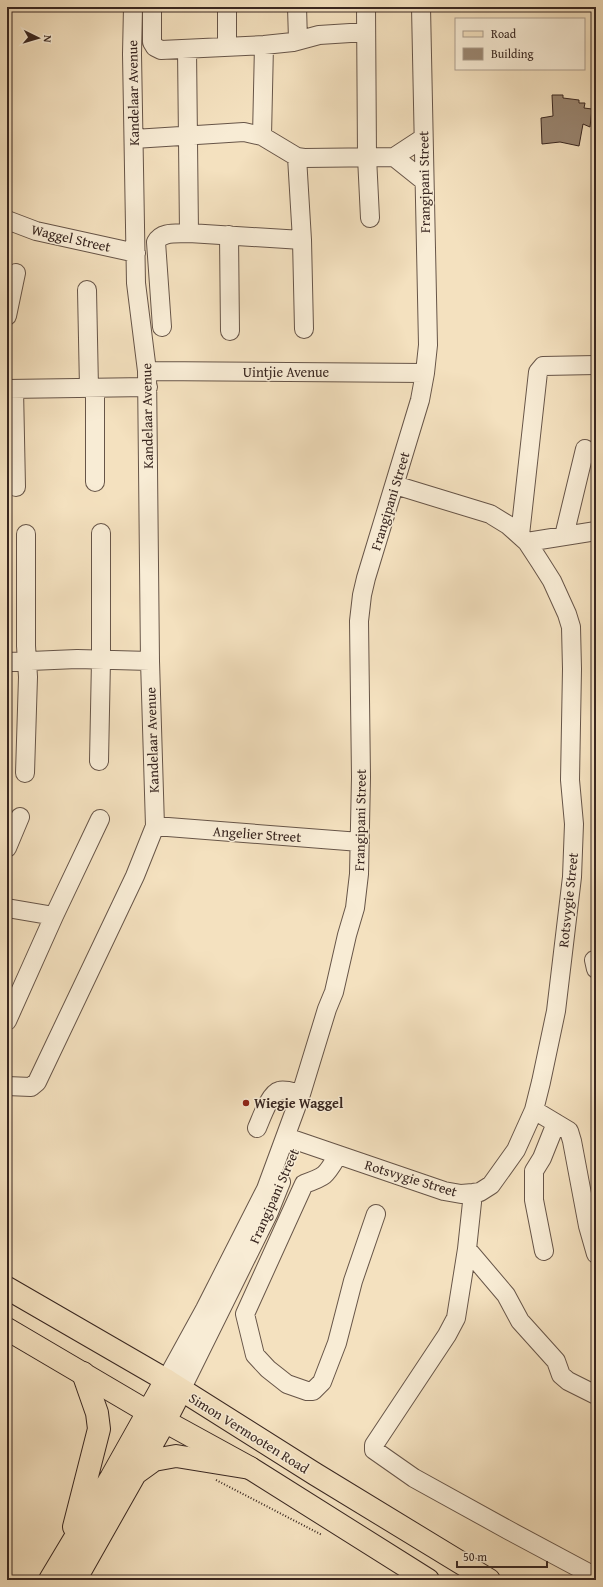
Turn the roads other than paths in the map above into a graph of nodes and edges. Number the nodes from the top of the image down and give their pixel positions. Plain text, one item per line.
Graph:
1 (133, 7) edge
2 (152, 7) edge
3 (227, 7) edge
4 (298, 7) edge
5 (366, 7) edge
6 (421, 7) edge
7 (366, 32) junction
8 (298, 40) junction
9 (264, 45) junction
10 (227, 47) junction
11 (187, 48) junction
12 (188, 136) junction
13 (262, 136) junction
14 (423, 138) junction
15 (134, 139) junction
16 (297, 157) junction
17 (367, 157) junction
18 (394, 157) junction
19 (424, 181) junction
20 (370, 218) dead end
21 (7, 221) edge
22 (189, 233) junction
23 (229, 235) junction
24 (302, 240) junction
25 (136, 253) junction
26 (16, 273) dead end
27 (87, 290) dead end
28 (7, 316) edge
29 (162, 327) dead end
30 (304, 329) dead end
31 (230, 331) dead end
32 (596, 365) edge
33 (425, 373) junction
34 (148, 379) junction
35 (92, 388) junction
36 (10, 389) edge
37 (585, 449) dead end
38 (95, 482) dead end
39 (395, 485) junction
40 (16, 487) dead end
41 (596, 531) edge
42 (26, 534) dead end
43 (102, 534) dead end
44 (564, 536) junction
45 (523, 539) junction
46 (101, 660) junction
47 (27, 661) junction
48 (150, 661) junction
49 (7, 662) edge
50 (99, 761) dead end
51 (25, 773) dead end
52 (20, 817) dead end
53 (100, 819) dead end
54 (155, 826) junction
55 (360, 842) junction
56 (7, 848) edge
57 (7, 908) edge
58 (54, 916) junction
59 (334, 992) junction
60 (7, 1021) edge
61 (7, 1086) edge
62 (301, 1094) junction
63 (534, 1110) junction
64 (556, 1123) junction
65 (257, 1128) dead end
66 (292, 1139) junction
67 (338, 1155) junction
68 (473, 1194) junction
69 (376, 1214) dead end
70 (468, 1249) junction
71 (544, 1251) dead end
72 (596, 1254) edge
73 (7, 1288) edge
74 (7, 1329) edge
75 (83, 1373) junction
76 (173, 1385) junction
77 (596, 1395) edge
78 (157, 1417) junction
79 (250, 1468) junction
80 (136, 1474) junction
81 (70, 1546) junction
82 (596, 1577) edge
83 (50, 1580) edge
84 (75, 1580) edge
85 (428, 1580) edge
86 (489, 1580) edge

1 - 15 street, Kandelaar Avenue
2 - 11 street
3 - 10 street
4 - 8 street
5 - 7 street
6 - 14 street, Frangipani Street
7 - 8 street
7 - 17 street
8 - 9 street
9 - 10 street
9 - 13 street
10 - 11 street
11 - 12 street
12 - 13 street
12 - 15 street
12 - 22 street
13 - 16 street
14 - 18 street
14 - 19 street, Frangipani Street
15 - 25 street, Kandelaar Avenue
16 - 17 street
16 - 24 street
17 - 18 street
17 - 20 street
18 - 19 street
19 - 33 street, Frangipani Street
21 - 25 street, Waggel Street
22 - 23 street
22 - 29 street
23 - 24 street
23 - 31 street
24 - 30 street
25 - 34 street, Kandelaar Avenue
26 - 28 street
27 - 35 street
32 - 45 street
33 - 34 street, Uintjie Avenue
33 - 39 street, Frangipani Street
34 - 35 street, Uintjie Avenue
34 - 48 street, Kandelaar Avenue
35 - 36 street, Uintjie Avenue
35 - 38 street
36 - 40 street
37 - 44 street
39 - 45 street, Rotsvygie Street
39 - 55 street, Frangipani Street
41 - 44 street
42 - 47 street
43 - 46 street
44 - 45 street
45 - 63 street, Rotsvygie Street
46 - 47 street
46 - 48 street
46 - 50 street
47 - 49 street
47 - 51 street
48 - 54 street, Kandelaar Avenue
52 - 56 street
53 - 58 street
54 - 55 street, Angelier Street
54 - 61 street
55 - 59 street, Frangipani Street
57 - 58 street
58 - 60 street
59 - 62 street, Frangipani Street
59 - 66 street, Frangipani Street
62 - 65 street
62 - 66 street, Frangipani Street
63 - 64 street
63 - 68 street, Rotsvygie Street
64 - 71 street
64 - 72 street
66 - 67 street, Rotsvygie Street
66 - 76 street, Frangipani Street
67 - 68 street, Rotsvygie Street
67 - 69 street
68 - 70 street
70 - 77 street
70 - 82 street
73 - 76 main road, Simon Vermooten Road
74 - 75 main road
75 - 78 main road
75 - 81 main road
76 - 78 main road
76 - 86 main road, Simon Vermooten Road
78 - 79 main road
78 - 80 main road
78 - 81 main road
79 - 80 main road
79 - 85 main road
80 - 84 main road
81 - 83 main road

